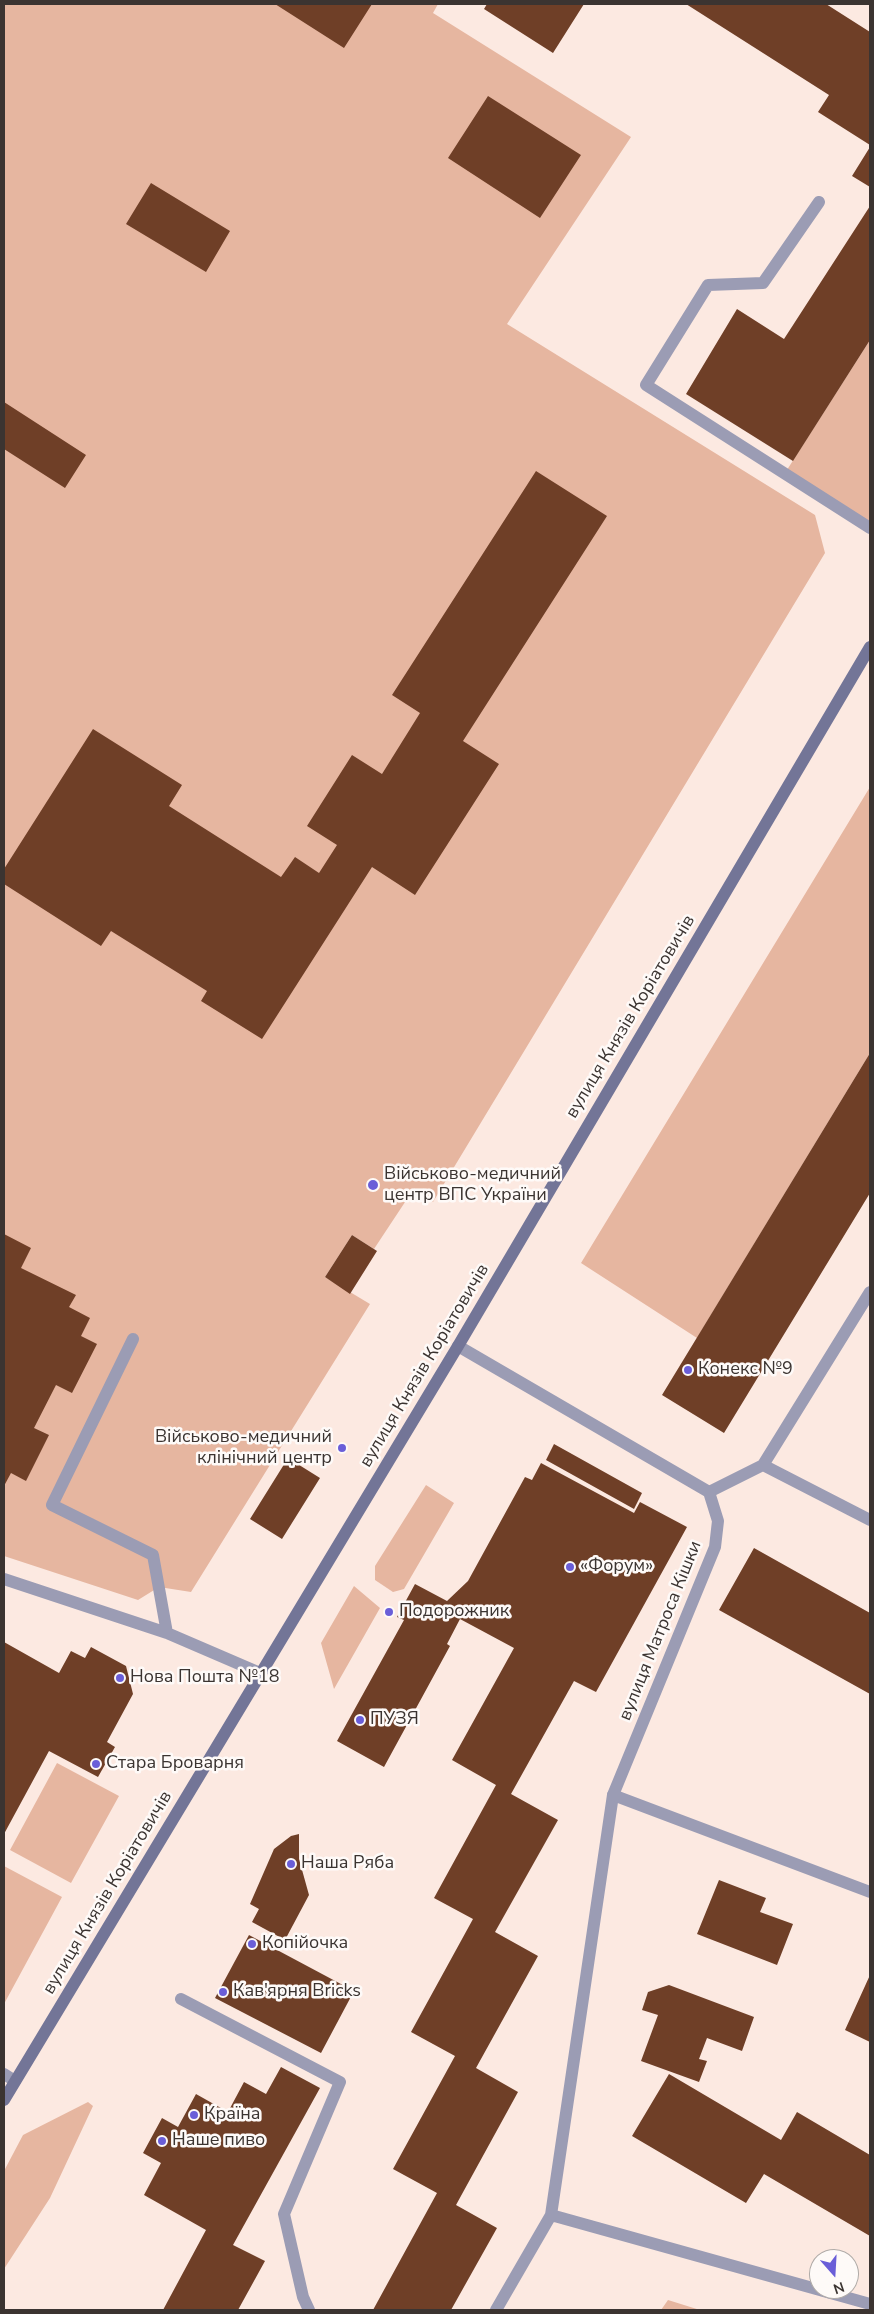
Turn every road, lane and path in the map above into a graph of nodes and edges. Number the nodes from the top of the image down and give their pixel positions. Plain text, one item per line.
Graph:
1 (819, 202) dead end
2 (870, 528) edge
3 (870, 646) edge
4 (870, 1292) edge
5 (133, 1339) dead end
6 (458, 1346) junction
7 (764, 1465) junction
8 (709, 1492) junction
9 (870, 1520) edge
10 (4, 1579) edge
11 (167, 1633) junction
12 (260, 1673) junction
13 (613, 1795) junction
14 (870, 1892) edge
15 (181, 1999) dead end
16 (4, 2074) edge
17 (15, 2080) junction
18 (4, 2100) edge
19 (551, 2216) junction
20 (870, 2304) edge
21 (309, 2310) edge
22 (496, 2310) edge

1 - 2 street
3 - 6 main road, вулиця Князів Коріатовичів
4 - 7 street
5 - 11 street
6 - 8 street
6 - 12 main road, вулиця Князів Коріатовичів
7 - 8 street
7 - 9 street
8 - 13 street, вулиця Матроса Кішки
10 - 11 street
11 - 12 street
12 - 17 main road, вулиця Князів Коріатовичів
13 - 14 street
13 - 19 street, вулиця Матроса Кішки
15 - 21 street
16 - 17 street
17 - 18 main road, вулиця Князів Коріатовичів
19 - 20 street
19 - 22 street

